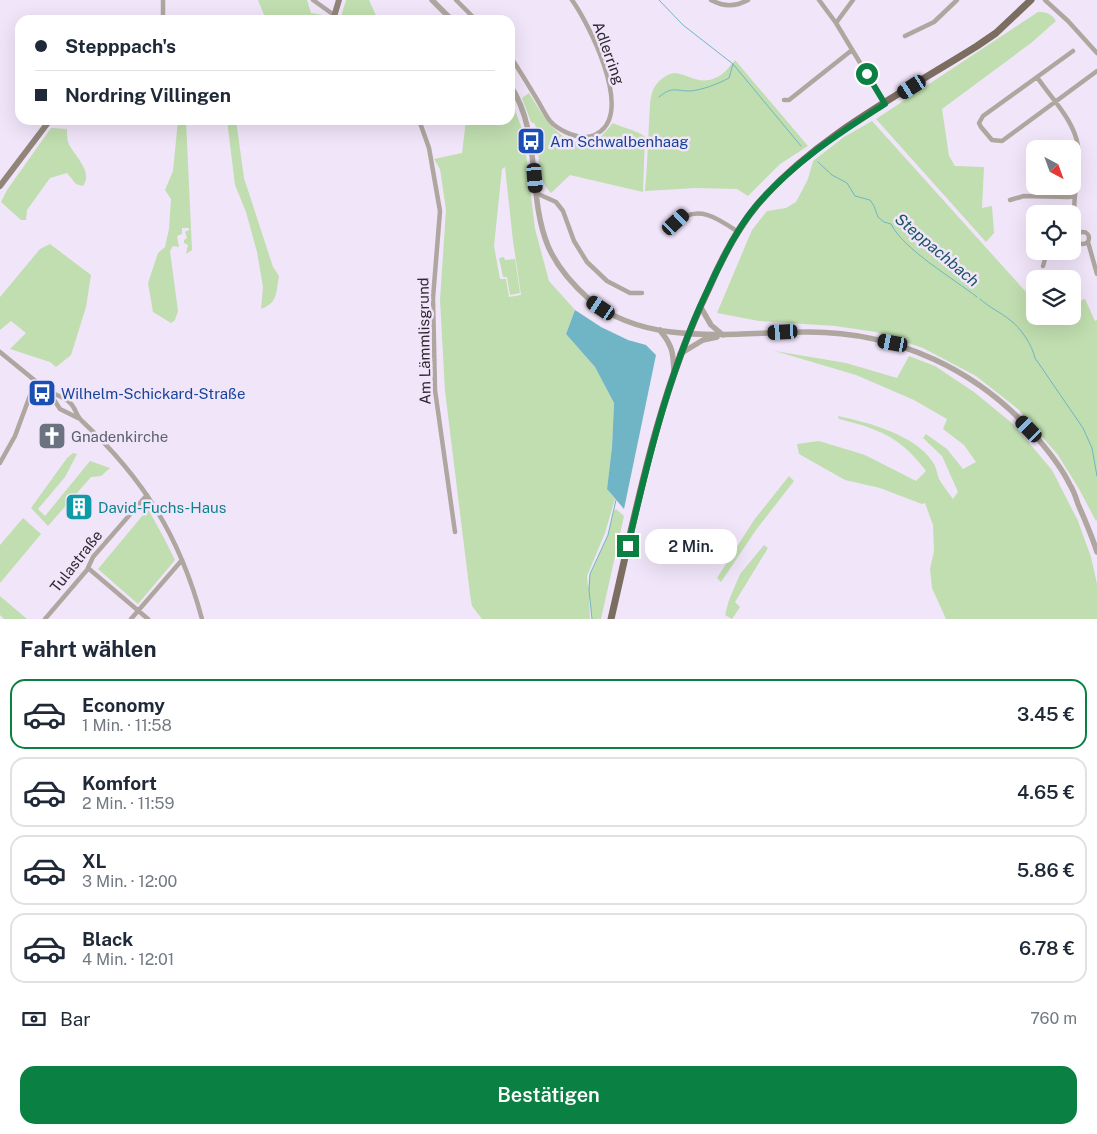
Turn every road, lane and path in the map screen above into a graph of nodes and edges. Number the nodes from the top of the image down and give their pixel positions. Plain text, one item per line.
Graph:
1 (163, 0) edge
2 (313, 0) edge
3 (339, 0) edge
4 (432, 0) edge
5 (456, 0) edge
6 (572, 0) edge
7 (711, 0) edge
8 (748, 0) edge
9 (819, 0) edge
10 (853, 0) edge
11 (957, 0) edge
12 (1031, 0) edge
13 (1045, 0) edge
14 (163, 15) edge
15 (330, 15) edge
16 (335, 15) edge
17 (447, 15) edge
18 (471, 15) edge
19 (836, 23) junction
20 (905, 36) dead end
21 (852, 50) junction
22 (1073, 51) dead end
23 (1097, 53) edge
24 (515, 64) edge
25 (1097, 71) edge
26 (1036, 77) junction
27 (515, 95) edge
28 (784, 100) dead end
29 (1054, 102) junction
30 (885, 104) junction
31 (46, 125) edge
32 (421, 125) edge
33 (0, 186) edge
34 (536, 193) junction
35 (1074, 196) junction
36 (1010, 200) dead end
37 (1075, 205) edge
38 (676, 222) dead end
39 (738, 232) junction
40 (1081, 234) edge
41 (1088, 242) junction
42 (1081, 243) edge
43 (1045, 260) edge
44 (1044, 266) dead end
45 (1097, 274) edge
46 (642, 293) dead end
47 (700, 306) junction
48 (660, 330) junction
49 (688, 334) junction
50 (724, 335) junction
51 (0, 352) edge
52 (680, 355) junction
53 (674, 370) junction
54 (36, 382) junction
55 (49, 392) junction
56 (78, 418) junction
57 (0, 463) edge
58 (147, 495) junction
59 (455, 532) dead end
60 (1094, 535) edge
61 (1097, 552) edge
62 (182, 560) junction
63 (88, 568) junction
64 (138, 610) junction
65 (45, 619) edge
66 (130, 619) edge
67 (148, 619) edge
68 (202, 619) edge
69 (611, 619) edge

1 - 14 street
2 - 15 street
3 - 16 main road
4 - 17 street
5 - 18 street
6 - 24 street, Adlerring
7 - 8 street
9 - 19 street
10 - 19 street
11 - 20 street
12 - 30 main road
13 - 23 street
19 - 21 street
21 - 28 street
21 - 30 street
22 - 26 street
25 - 29 street
26 - 29 street
26 - 29 street
27 - 34 street
29 - 35 street
30 - 39 main road
31 - 33 main road
32 - 59 street, Am Lämmlisgrund
34 - 46 street
34 - 48 street
35 - 36 street
35 - 37 street
38 - 39 street
39 - 47 main road
40 - 41 street
41 - 42 street
41 - 45 street
43 - 44 street
47 - 49 main road
47 - 50 street
48 - 49 street
48 - 53 street
49 - 50 street
49 - 52 main road
50 - 52 street
50 - 60 street
51 - 54 street
52 - 53 main road
53 - 69 main road
54 - 55 street
54 - 57 street
55 - 56 street
55 - 56 street
56 - 58 street
58 - 62 street
58 - 63 street, Tulastraße
60 - 61 street
62 - 64 street
62 - 68 street
63 - 64 street
63 - 65 street, Tulastraße
64 - 66 street
64 - 67 street

